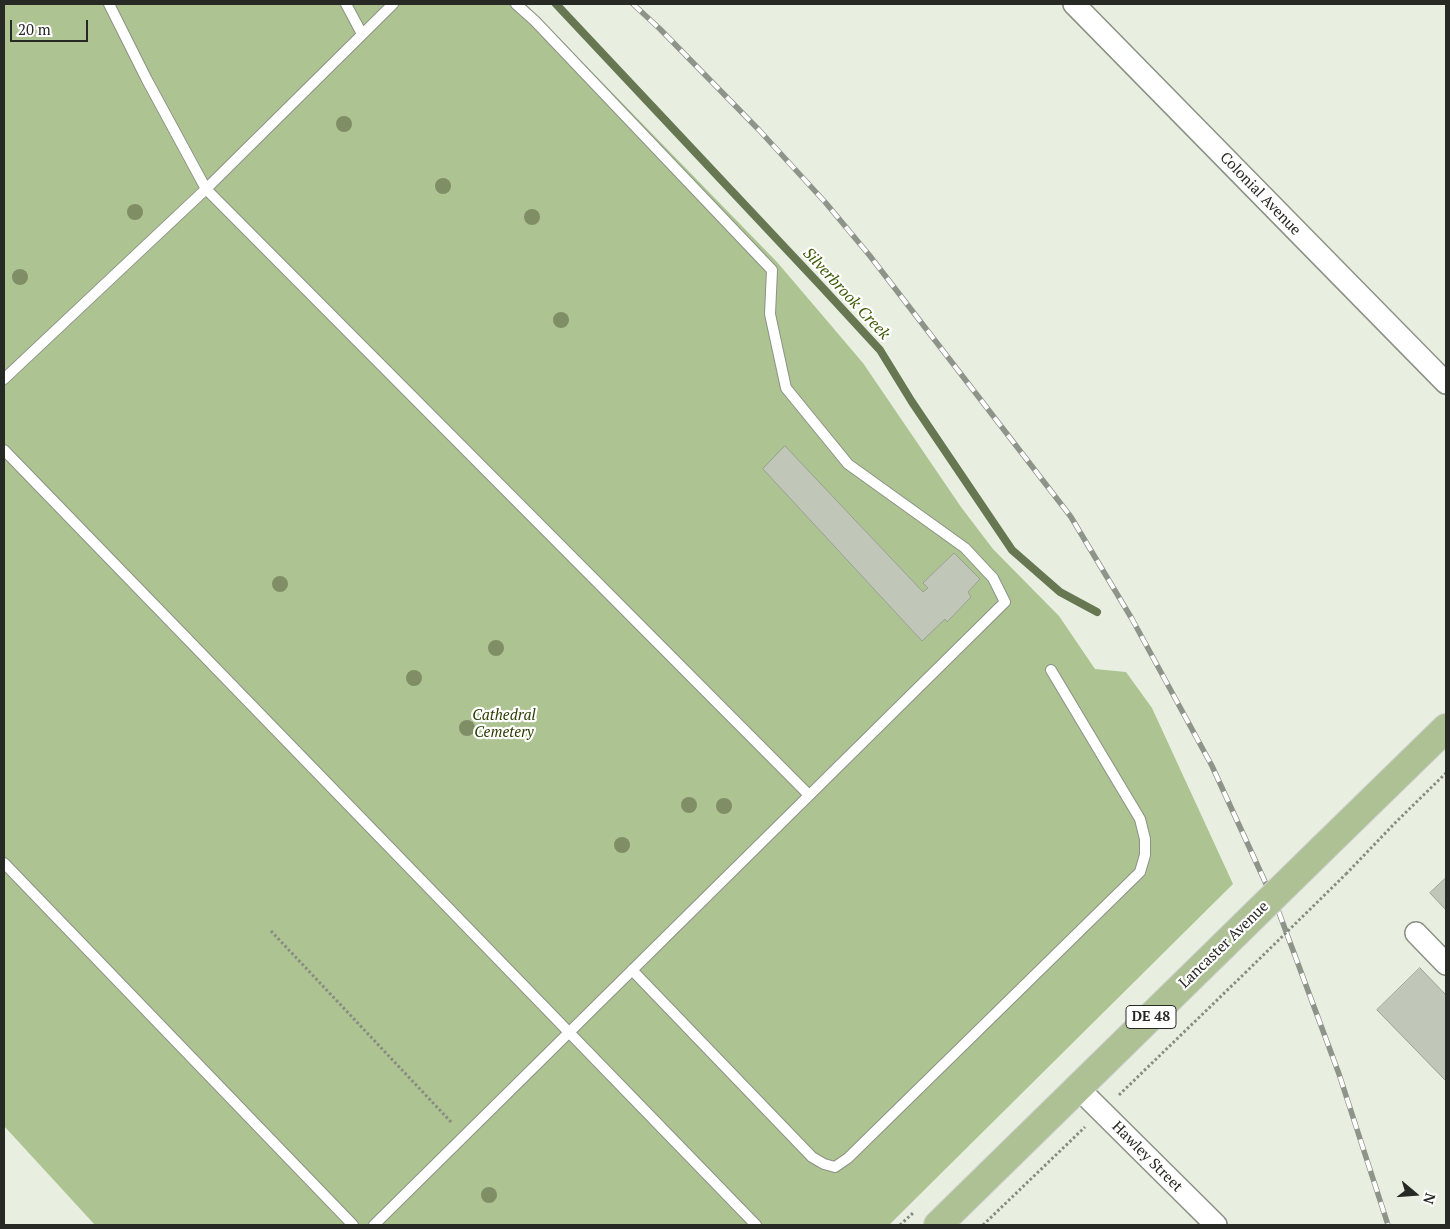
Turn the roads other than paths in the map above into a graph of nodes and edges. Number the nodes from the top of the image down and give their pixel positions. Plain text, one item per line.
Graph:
1 (109, 4) edge
2 (346, 4) edge
3 (393, 4) edge
4 (516, 4) edge
5 (1074, 4) edge
6 (362, 34) junction
7 (206, 189) junction
8 (4, 379) edge
9 (1446, 383) edge
10 (4, 450) edge
11 (1051, 670) dead end
12 (1446, 728) edge
13 (809, 795) junction
14 (4, 863) edge
15 (1416, 933) dead end
16 (1446, 962) edge
17 (632, 970) junction
18 (569, 1032) junction
19 (1078, 1088) junction
20 (353, 1225) edge
21 (374, 1225) edge
22 (756, 1225) edge
23 (938, 1225) edge
24 (1216, 1225) edge

1 - 7 lane
2 - 6 lane
3 - 6 lane
4 - 13 lane
5 - 9 street, Colonial Avenue
6 - 7 lane
7 - 8 lane
7 - 13 lane
10 - 18 lane
11 - 17 lane
12 - 19 main road, Lancaster Avenue / DE 48, bridge
13 - 17 lane
14 - 20 lane
15 - 16 street
17 - 18 lane
18 - 21 lane
18 - 22 lane
19 - 23 main road, Lancaster Avenue / DE 48
19 - 24 street, Hawley Street

